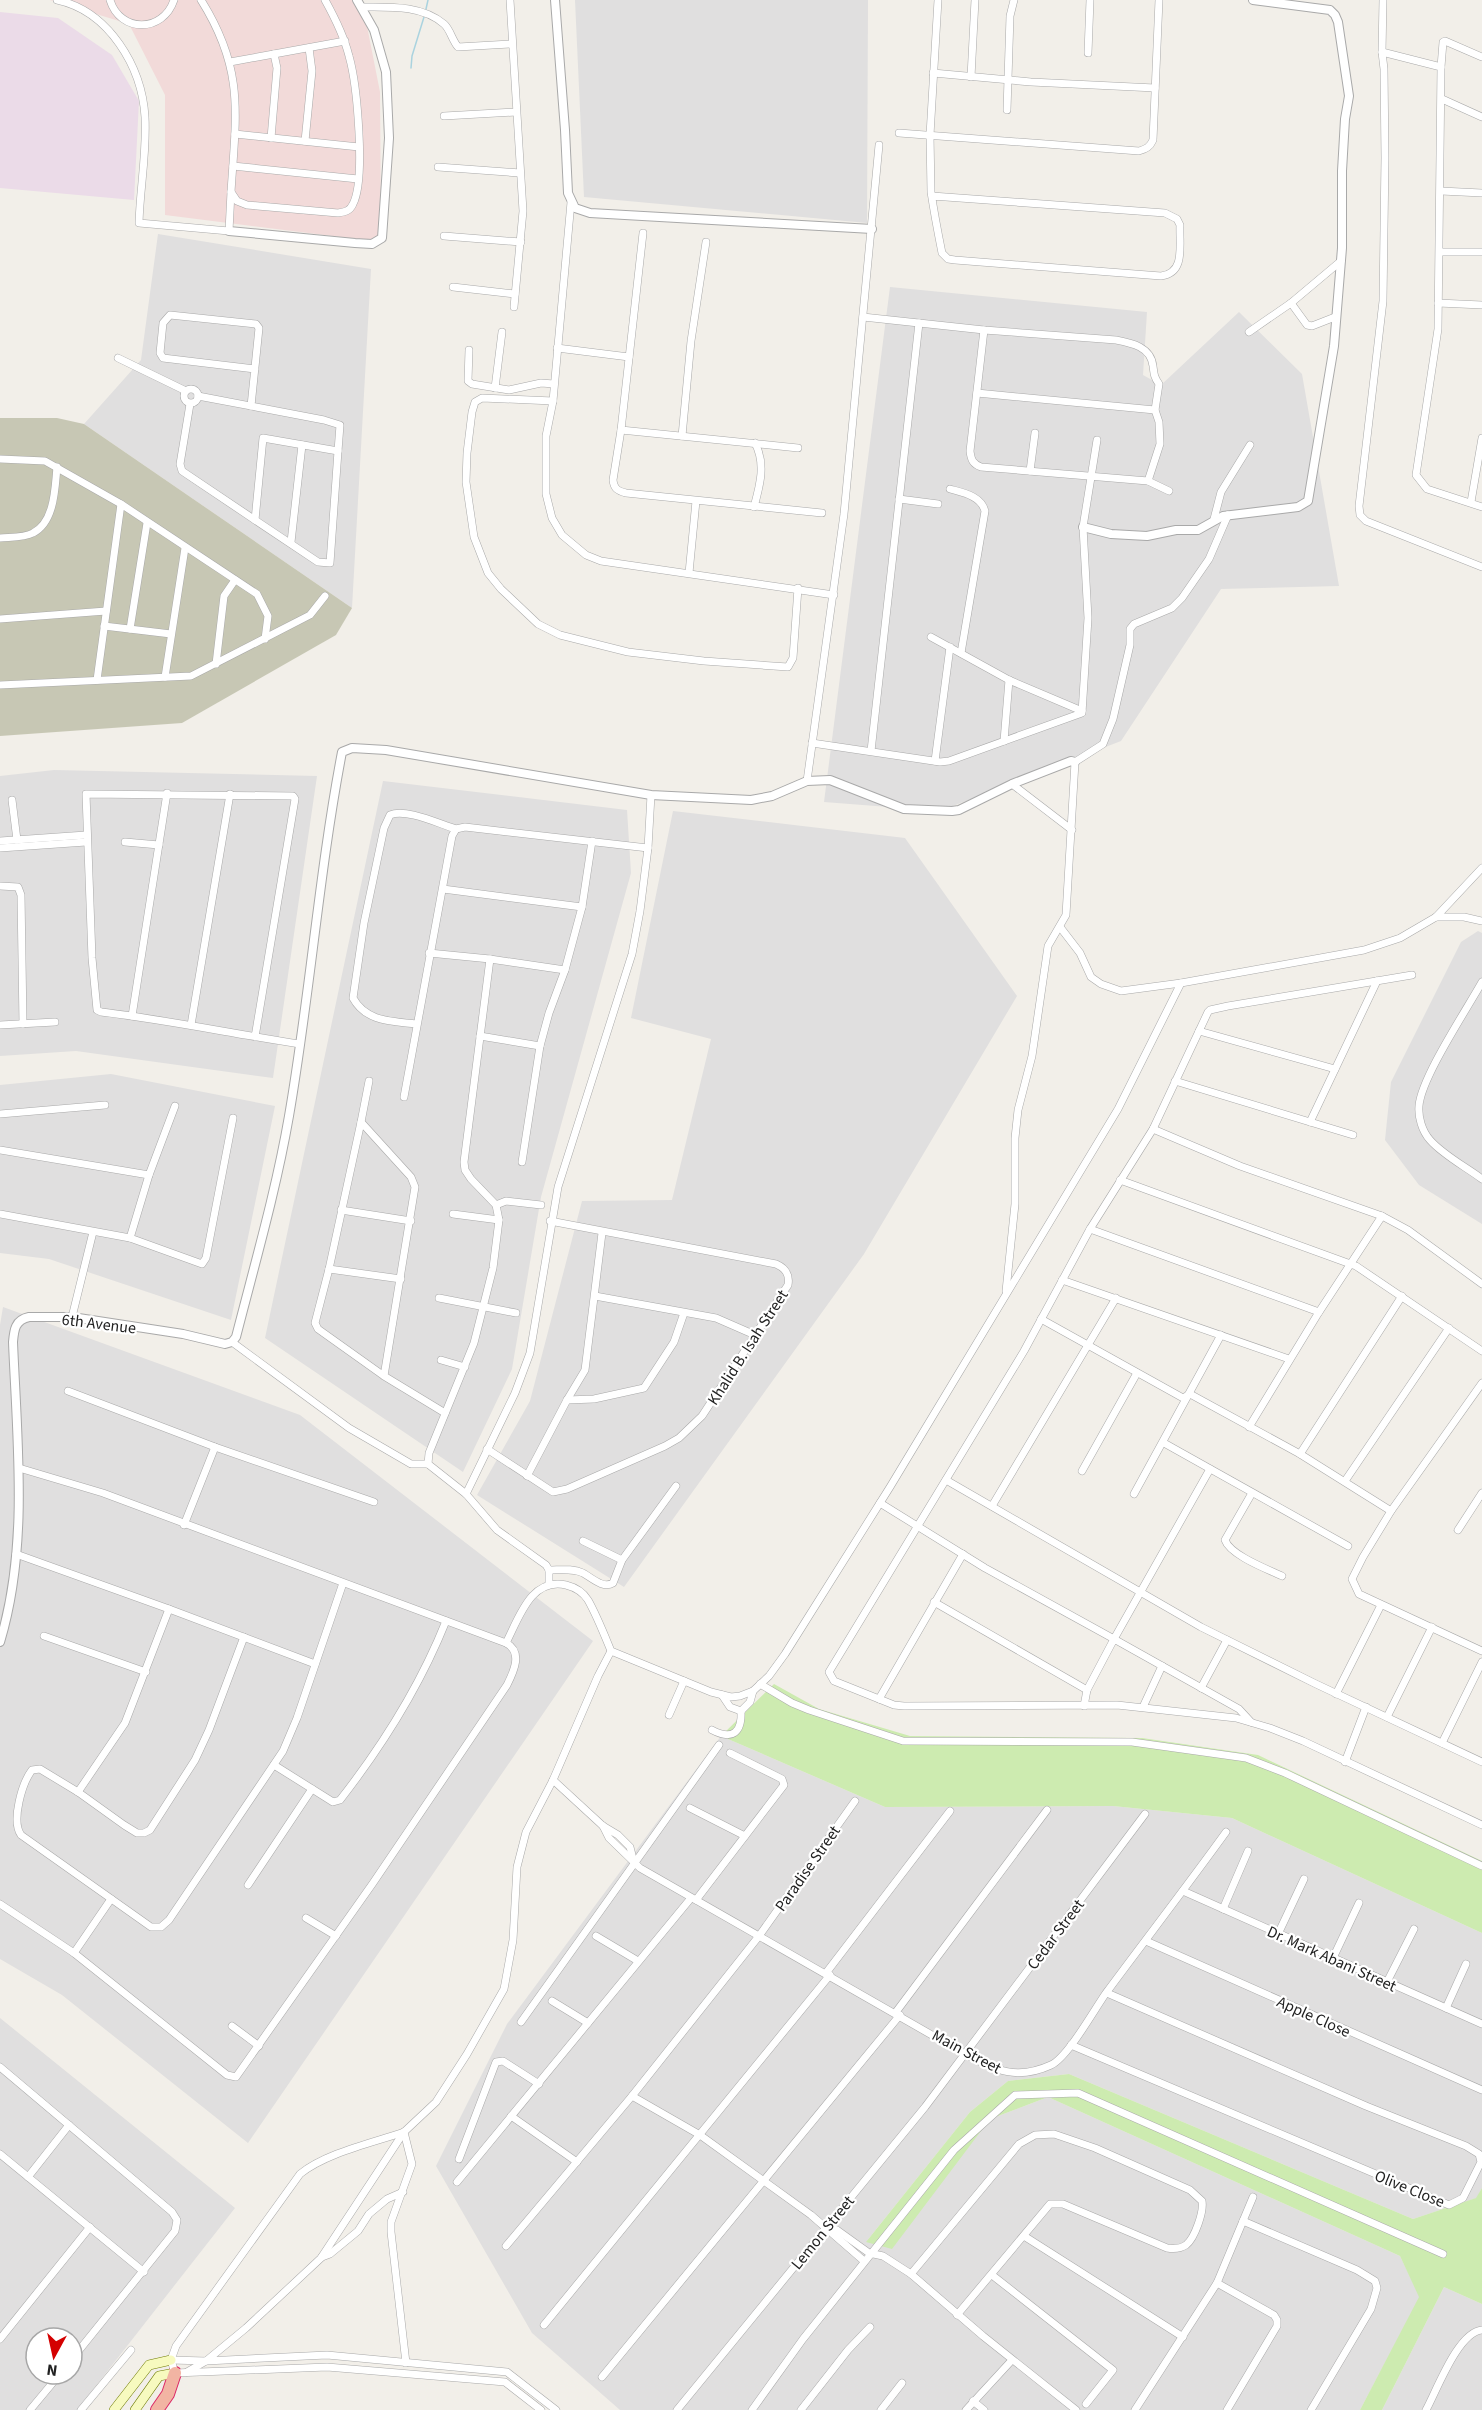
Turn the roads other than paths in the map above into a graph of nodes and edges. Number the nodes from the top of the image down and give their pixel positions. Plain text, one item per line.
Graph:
1 (57, 0) edge
2 (110, 0) edge
3 (174, 0) edge
4 (201, 0) edge
5 (326, 0) edge
6 (510, 0) edge
7 (555, 0) edge
8 (938, 0) edge
9 (975, 0) edge
10 (1014, 0) edge
11 (1090, 0) edge
12 (1159, 0) edge
13 (1253, 0) edge
14 (1383, 0) edge
15 (360, 4) edge
16 (345, 41) junction
17 (512, 44) junction
18 (309, 48) junction
19 (1382, 52) junction
20 (1088, 53) dead end
21 (274, 54) junction
22 (1482, 57) edge
23 (230, 62) junction
24 (1442, 67) junction
25 (933, 73) junction
26 (971, 76) junction
27 (1008, 80) junction
28 (1155, 88) junction
29 (1442, 99) junction
30 (1007, 110) dead end
31 (516, 112) junction
32 (444, 116) dead end
33 (1482, 117) edge
34 (899, 133) dead end
35 (235, 134) junction
36 (930, 135) junction
37 (271, 138) junction
38 (305, 141) junction
39 (879, 145) dead end
40 (359, 147) junction
41 (233, 166) junction
42 (438, 167) dead end
43 (520, 173) junction
44 (358, 179) junction
45 (1441, 191) junction
46 (231, 192) junction
47 (1482, 193) edge
48 (932, 196) junction
49 (571, 202) junction
50 (872, 229) junction
51 (229, 231) junction
52 (643, 233) dead end
53 (444, 236) dead end
54 (520, 242) junction
55 (706, 242) dead end
56 (1440, 252) junction
57 (1482, 252) edge
58 (1341, 261) junction
59 (453, 287) dead end
60 (515, 294) junction
61 (1291, 303) junction
62 (1438, 303) junction
63 (1482, 305) edge
64 (514, 308) dead end
65 (863, 317) junction
66 (1335, 317) junction
67 (919, 323) junction
68 (984, 330) junction
69 (502, 332) dead end
70 (1249, 332) dead end
71 (557, 348) junction
72 (469, 350) dead end
73 (118, 357) dead end
74 (629, 357) junction
75 (255, 369) junction
76 (554, 384) junction
77 (495, 388) junction
78 (186, 391) junction
79 (977, 393) junction
80 (198, 396) junction
81 (553, 401) junction
82 (190, 404) junction
83 (251, 406) junction
84 (1155, 410) junction
85 (621, 430) junction
86 (1035, 433) dead end
87 (682, 436) junction
88 (1097, 440) dead end
89 (755, 443) junction
90 (1482, 443) edge
91 (302, 445) junction
92 (1250, 445) dead end
93 (798, 448) dead end
94 (338, 451) junction
95 (0, 459) edge
96 (57, 467) junction
97 (1030, 471) junction
98 (1091, 475) junction
99 (1148, 481) junction
100 (951, 489) dead end
101 (1169, 491) dead end
102 (899, 499) junction
103 (696, 501) junction
104 (1471, 502) junction
105 (121, 504) junction
106 (938, 504) dead end
107 (754, 507) junction
108 (1482, 507) edge
109 (822, 513) dead end
110 (1228, 515) junction
111 (1214, 519) junction
112 (255, 520) junction
113 (147, 523) junction
114 (1083, 527) junction
115 (0, 538) edge
116 (291, 542) junction
117 (185, 548) junction
118 (1482, 567) edge
119 (689, 573) junction
120 (235, 580) junction
121 (798, 588) junction
122 (834, 594) junction
123 (325, 596) dead end
124 (106, 611) junction
125 (0, 619) edge
126 (104, 626) junction
127 (130, 629) junction
128 (171, 634) junction
129 (931, 637) dead end
130 (265, 639) junction
131 (950, 647) junction
132 (961, 653) junction
133 (216, 664) junction
134 (165, 677) junction
135 (97, 680) junction
136 (1009, 680) junction
137 (0, 685) edge
138 (1082, 711) junction
139 (1004, 741) junction
140 (812, 743) junction
141 (871, 751) junction
142 (935, 761) junction
143 (1075, 762) junction
144 (807, 781) junction
145 (1012, 783) junction
146 (168, 793) junction
147 (230, 794) junction
148 (651, 795) junction
149 (12, 800) dead end
150 (456, 829) junction
151 (1072, 830) junction
152 (86, 839) junction
153 (17, 840) junction
154 (0, 841) edge
155 (592, 841) junction
156 (125, 842) dead end
157 (159, 845) junction
158 (0, 848) edge
159 (648, 848) junction
160 (1482, 868) edge
161 (0, 886) edge
162 (443, 889) junction
163 (582, 907) junction
164 (1436, 917) junction
165 (1482, 921) edge
166 (1060, 927) junction
167 (429, 952) junction
168 (490, 958) junction
169 (565, 970) junction
170 (1412, 975) dead end
171 (1377, 981) junction
172 (1482, 982) edge
173 (1181, 983) junction
174 (132, 1016) junction
175 (55, 1022) dead end
176 (23, 1024) junction
177 (416, 1024) junction
178 (0, 1025) edge
179 (191, 1025) junction
180 (1199, 1031) junction
181 (480, 1036) junction
182 (255, 1037) junction
183 (300, 1044) junction
184 (540, 1046) junction
185 (1335, 1069) junction
186 (369, 1081) dead end
187 (1175, 1081) junction
188 (404, 1097) dead end
189 (105, 1106) dead end
190 (175, 1106) dead end
191 (0, 1114) edge
192 (233, 1118) dead end
193 (361, 1122) junction
194 (1310, 1122) junction
195 (1153, 1129) junction
196 (1353, 1135) dead end
197 (0, 1150) edge
198 (522, 1162) dead end
199 (149, 1175) junction
200 (1482, 1179) edge
201 (1120, 1180) junction
202 (496, 1205) junction
203 (541, 1205) dead end
204 (341, 1209) junction
205 (0, 1214) edge
206 (453, 1214) dead end
207 (1383, 1216) junction
208 (499, 1220) junction
209 (411, 1221) junction
210 (550, 1221) junction
211 (1090, 1229) junction
212 (93, 1232) junction
213 (602, 1233) junction
214 (130, 1238) junction
215 (1351, 1264) junction
216 (329, 1269) junction
217 (401, 1279) junction
218 (1062, 1280) junction
219 (1482, 1284) edge
220 (1005, 1294) junction
221 (595, 1296) junction
222 (1402, 1296) junction
223 (439, 1298) dead end
224 (1116, 1298) junction
225 (484, 1307) junction
226 (516, 1312) dead end
227 (684, 1312) junction
228 (1319, 1312) junction
229 (72, 1317) junction
230 (1041, 1319) junction
231 (1449, 1328) junction
232 (755, 1335) junction
233 (1221, 1335) junction
234 (231, 1342) junction
235 (1089, 1346) junction
236 (1482, 1351) edge
237 (1289, 1359) junction
238 (441, 1360) dead end
239 (465, 1367) junction
240 (1137, 1373) junction
241 (384, 1376) junction
242 (1482, 1383) edge
243 (68, 1391) dead end
244 (1191, 1394) junction
245 (567, 1400) junction
246 (445, 1413) junction
247 (1249, 1427) junction
248 (1164, 1443) junction
249 (215, 1447) junction
250 (487, 1449) junction
251 (1300, 1455) junction
252 (428, 1464) junction
253 (19, 1468) junction
254 (1210, 1469) junction
255 (1082, 1471) dead end
256 (527, 1476) junction
257 (946, 1480) junction
258 (1345, 1481) junction
259 (676, 1486) dead end
260 (1482, 1492) edge
261 (1252, 1493) junction
262 (466, 1494) junction
263 (1134, 1494) dead end
264 (374, 1502) dead end
265 (880, 1503) junction
266 (992, 1506) junction
267 (1391, 1511) junction
268 (184, 1525) junction
269 (917, 1527) junction
270 (1458, 1530) dead end
271 (583, 1541) dead end
272 (1348, 1546) dead end
273 (16, 1554) junction
274 (963, 1554) junction
275 (622, 1560) junction
276 (549, 1570) junction
277 (1282, 1576) dead end
278 (549, 1583) junction
279 (343, 1584) junction
280 (1141, 1591) junction
281 (934, 1602) junction
282 (1381, 1605) junction
283 (169, 1609) junction
284 (446, 1621) junction
285 (1432, 1627) junction
286 (2, 1632) edge
287 (44, 1636) dead end
288 (244, 1637) junction
289 (1114, 1639) junction
290 (1227, 1640) junction
291 (0, 1642) edge
292 (506, 1643) junction
293 (611, 1651) junction
294 (1482, 1651) edge
295 (1482, 1662) edge
296 (315, 1664) junction
297 (1162, 1666) junction
298 (146, 1672) junction
299 (684, 1681) junction
300 (760, 1684) junction
301 (1201, 1688) junction
302 (1087, 1690) junction
303 (753, 1692) junction
304 (1336, 1694) junction
305 (722, 1695) junction
306 (879, 1699) junction
307 (1084, 1706) junction
308 (1143, 1707) junction
309 (1366, 1707) junction
310 (741, 1711) junction
311 (669, 1714) dead end
312 (1387, 1717) junction
313 (1252, 1723) junction
314 (712, 1730) dead end
315 (1442, 1743) junction
316 (718, 1745) dead end
317 (730, 1753) dead end
318 (1345, 1762) junction
319 (1482, 1762) edge
320 (274, 1765) junction
321 (553, 1780) junction
322 (312, 1789) junction
323 (78, 1792) junction
324 (855, 1801) dead end
325 (690, 1808) dead end
326 (1047, 1810) dead end
327 (950, 1811) dead end
328 (1145, 1814) dead end
329 (1482, 1825) edge
330 (1227, 1832) dead end
331 (745, 1836) junction
332 (1248, 1851) dead end
333 (634, 1863) junction
334 (1482, 1866) edge
335 (1305, 1879) dead end
336 (248, 1885) dead end
337 (1183, 1891) junction
338 (111, 1899) junction
339 (693, 1899) junction
340 (1359, 1903) dead end
341 (0, 1904) edge
342 (1223, 1909) junction
343 (306, 1918) dead end
344 (1414, 1929) dead end
345 (1278, 1934) junction
346 (336, 1936) junction
347 (597, 1936) dead end
348 (759, 1936) junction
349 (1146, 1941) junction
350 (74, 1953) junction
351 (1333, 1958) junction
352 (638, 1961) junction
353 (1466, 1964) dead end
354 (828, 1974) junction
355 (1387, 1982) junction
356 (1107, 1993) junction
357 (552, 2001) dead end
358 (1446, 2008) junction
359 (898, 2014) junction
360 (521, 2022) dead end
361 (588, 2023) junction
362 (1482, 2024) edge
363 (232, 2026) dead end
364 (1071, 2045) junction
365 (259, 2046) junction
366 (965, 2054) junction
367 (0, 2067) edge
368 (538, 2084) junction
369 (1482, 2090) edge
370 (632, 2096) junction
371 (511, 2116) junction
372 (69, 2125) junction
373 (404, 2132) junction
374 (700, 2135) junction
375 (0, 2154) edge
376 (459, 2159) dead end
377 (577, 2162) junction
378 (28, 2177) junction
379 (457, 2182) dead end
380 (764, 2182) junction
381 (403, 2192) junction
382 (1253, 2197) dead end
383 (1243, 2222) junction
384 (90, 2227) junction
385 (826, 2227) junction
386 (1024, 2236) junction
387 (506, 2246) dead end
388 (869, 2253) junction
389 (1443, 2254) dead end
390 (321, 2258) junction
391 (864, 2261) junction
392 (144, 2272) junction
393 (911, 2274) junction
394 (992, 2275) junction
395 (1217, 2283) junction
396 (957, 2315) junction
397 (544, 2325) dead end
398 (870, 2327) dead end
399 (1482, 2330) edge
400 (1183, 2337) junction
401 (0, 2338) edge
402 (84, 2344) edge
403 (131, 2350) dead end
404 (171, 2360) junction
405 (1012, 2360) junction
406 (206, 2361) junction
407 (406, 2362) junction
408 (181, 2373) junction
409 (602, 2377) dead end
410 (902, 2383) dead end
411 (50, 2386) edge
412 (973, 2401) junction
413 (1086, 2404) dead end
414 (30, 2410) edge
415 (81, 2410) edge
416 (114, 2410) edge
417 (135, 2410) edge
418 (157, 2410) edge
419 (541, 2410) edge
420 (556, 2410) edge
421 (677, 2410) edge
422 (752, 2410) edge
423 (801, 2410) edge
424 (880, 2410) edge
425 (966, 2410) edge
426 (984, 2410) edge
427 (1076, 2410) edge
428 (1135, 2410) edge
429 (1227, 2410) edge
430 (1311, 2410) edge
431 (1426, 2410) edge

1 - 51 street
2 - 3 street
4 - 23 street
5 - 16 street
6 - 17 street
7 - 49 street
8 - 25 street
9 - 26 street
10 - 27 street
11 - 20 street
12 - 28 street
13 - 58 street
14 - 19 street
15 - 17 street
15 - 51 street
16 - 18 street
16 - 40 street
17 - 31 street
18 - 21 street
18 - 38 street
19 - 24 street
19 - 118 street
21 - 23 street
21 - 37 street
22 - 24 street
23 - 35 street
24 - 29 street
25 - 26 street
25 - 36 street
26 - 27 street
27 - 28 street
27 - 30 street
28 - 36 street
29 - 33 street
29 - 45 street
31 - 32 street
31 - 43 street
34 - 36 street
35 - 37 street
35 - 41 street
36 - 48 street
37 - 38 street
38 - 40 street
39 - 50 street
40 - 44 street
41 - 44 street
41 - 46 street
42 - 43 street
43 - 54 street
44 - 46 street
45 - 47 street
45 - 56 street
46 - 51 street
48 - 48 street
49 - 50 street
49 - 71 street
50 - 65 street
52 - 74 street
53 - 54 street
54 - 60 street
55 - 87 street
56 - 57 street
56 - 62 street
58 - 61 street
58 - 66 street
59 - 60 street
60 - 64 street
61 - 66 street
61 - 70 street
62 - 63 street
62 - 104 street
65 - 67 street
65 - 122 street
66 - 110 street
67 - 68 street
67 - 102 street
68 - 79 street
68 - 84 street
69 - 77 street
71 - 74 street
71 - 76 street
72 - 77 street
73 - 78 street
74 - 85 street
75 - 75 street
75 - 83 street
76 - 77 street
76 - 81 street
78 - 80 street
78 - 82 street
79 - 84 street
79 - 97 street
80 - 82 street
80 - 83 street
81 - 119 street
81 - 121 street
82 - 112 street
83 - 94 street
84 - 99 street
85 - 87 street
85 - 103 street
86 - 97 street
87 - 89 street
88 - 98 street
89 - 93 street
89 - 107 street
90 - 104 street
91 - 94 street
91 - 112 street
91 - 116 street
92 - 111 street
94 - 116 street
95 - 96 street
96 - 105 street
96 - 115 street
97 - 98 street
98 - 99 street
98 - 114 street
99 - 101 street
100 - 132 street
102 - 106 street
102 - 141 street
103 - 107 street
103 - 119 street
104 - 108 street
105 - 113 street
105 - 124 street
107 - 109 street
110 - 111 street
110 - 143 street
111 - 114 street
112 - 116 street
113 - 117 street
113 - 127 street
114 - 138 street
117 - 120 street
117 - 128 street
119 - 121 street
120 - 130 street
120 - 133 street
121 - 122 street
122 - 140 street
123 - 130 street
124 - 125 street
124 - 126 street
126 - 127 street
126 - 135 street
127 - 128 street
128 - 134 street
129 - 131 street
130 - 133 street
131 - 132 street
131 - 142 street
132 - 136 street
133 - 134 street
134 - 135 street
135 - 137 street
136 - 138 street
136 - 139 street
138 - 139 street
139 - 142 street
140 - 141 street
140 - 144 street
141 - 142 street
143 - 145 street
143 - 151 street
144 - 145 street
144 - 148 street
145 - 151 street
146 - 147 street
146 - 152 street
146 - 157 street
147 - 179 street
147 - 182 street
148 - 159 street
148 - 183 street
149 - 153 street
150 - 155 street
150 - 162 street
150 - 177 street
151 - 166 street
152 - 153 street
152 - 158 street
152 - 174 street
153 - 154 street
155 - 159 street
155 - 163 street
156 - 157 street
157 - 174 street
159 - 210 street
160 - 164 street
161 - 176 street
162 - 163 street
162 - 167 street
163 - 169 street
164 - 165 street
164 - 173 street
166 - 173 street
166 - 220 street
167 - 168 street
167 - 177 street
168 - 169 street
168 - 181 street
169 - 184 street
170 - 171 street
171 - 180 street
171 - 185 street
172 - 200 street
173 - 220 street
174 - 179 street
175 - 176 street
176 - 178 street
177 - 188 street
179 - 182 street
180 - 185 street
180 - 187 street
181 - 184 street
181 - 202 street
182 - 183 street
183 - 234 street
184 - 198 street
185 - 194 street
186 - 193 street
187 - 194 street
187 - 195 street
189 - 191 street
190 - 199 street
192 - 214 street
193 - 204 street
193 - 209 street
194 - 196 street
195 - 201 street
195 - 207 street
197 - 199 street
199 - 214 street
201 - 211 street
201 - 215 street
202 - 203 street
202 - 208 street
204 - 209 street
204 - 216 street
205 - 212 street
206 - 208 street
207 - 215 street
207 - 219 street
208 - 225 street
209 - 217 street
210 - 213 street, Khalid B. Isah Street
210 - 250 street
211 - 218 street
211 - 228 street
212 - 214 street
212 - 229 street
213 - 221 street
213 - 232 street, Khalid B. Isah Street
215 - 222 street
215 - 228 street
216 - 217 street
216 - 241 street
217 - 241 street
218 - 224 street
218 - 230 street
220 - 265 street
221 - 227 street
221 - 245 street
222 - 231 street
222 - 251 street
223 - 225 street
224 - 233 street
224 - 235 street
225 - 226 street
225 - 239 street
227 - 232 street
227 - 245 street
228 - 237 street
229 - 234 street, 6th Avenue
229 - 253 street, 6th Avenue
230 - 235 street
230 - 257 street
231 - 236 street
231 - 258 street
232 - 256 street, Khalid B. Isah Street
233 - 237 street
233 - 244 street
234 - 252 street, 6th Avenue
235 - 240 street
235 - 266 street
237 - 247 street
238 - 239 street
239 - 246 street
240 - 244 street
240 - 255 street
241 - 246 street
242 - 267 street
243 - 249 street
244 - 247 street
244 - 248 street
245 - 256 street
246 - 252 street
247 - 251 street
248 - 254 street
248 - 263 street
249 - 264 street
249 - 268 street
250 - 256 street, Khalid B. Isah Street
250 - 262 street
251 - 258 street
252 - 262 street
253 - 268 street
253 - 273 street, 6th Avenue
254 - 261 street
254 - 280 street
257 - 266 street
257 - 269 street
258 - 267 street
259 - 275 street
260 - 270 street
261 - 272 street
261 - 277 street
262 - 276 street
265 - 269 street
265 - 300 street
266 - 280 street
267 - 282 street
268 - 279 street
269 - 274 street
269 - 306 street
271 - 275 street
273 - 283 street
273 - 286 street, 6th Avenue
274 - 281 street
274 - 289 street
275 - 276 street
276 - 278 street
278 - 292 street
278 - 293 street
279 - 284 street
279 - 296 street
280 - 289 street
280 - 290 street
281 - 302 street
281 - 306 street
282 - 285 street
282 - 304 street
283 - 288 street
283 - 298 street
284 - 292 street
284 - 322 street
285 - 294 street
285 - 312 street
286 - 291 street, 6th Avenue
287 - 298 street
288 - 296 street
288 - 323 street
289 - 297 street
289 - 302 street
290 - 301 street
290 - 304 street
292 - 346 street
293 - 299 street
293 - 321 street
295 - 315 street
296 - 320 street
297 - 301 street
297 - 308 street
298 - 323 street
299 - 305 street
299 - 311 street
300 - 303 street
300 - 334 street
301 - 313 street
302 - 307 street
303 - 305 street
303 - 310 street
304 - 309 street
305 - 310 street
306 - 307 street
307 - 308 street
308 - 313 street
309 - 312 street
309 - 318 street
310 - 314 street
312 - 315 street
313 - 318 street
315 - 319 street
316 - 333 street
317 - 331 street
318 - 329 street
320 - 322 street
320 - 338 street
321 - 333 street
321 - 373 street
322 - 336 street
323 - 338 street
324 - 348 street, Paradise Street
325 - 331 street
326 - 359 street
327 - 354 street
328 - 366 street, Cedar Street
330 - 337 street, Main Street
331 - 339 street
332 - 342 street
333 - 339 street, Main Street
333 - 360 street
335 - 345 street
337 - 342 street, Dr. Mark Abani Street
337 - 349 street, Main Street
338 - 350 street
339 - 348 street, Main Street
339 - 352 street
340 - 351 street
341 - 350 street
342 - 345 street, Dr. Mark Abani Street
343 - 346 street
344 - 355 street
345 - 351 street, Dr. Mark Abani Street
346 - 365 street
347 - 352 street
348 - 354 street, Main Street
348 - 370 street, Paradise Street
349 - 356 street, Main Street
349 - 369 street, Apple Close
350 - 365 street
351 - 355 street, Dr. Mark Abani Street
352 - 361 street
353 - 358 street
354 - 359 street, Main Street
354 - 374 street
355 - 358 street, Dr. Mark Abani Street
356 - 364 street, Main Street
356 - 364 street, Olive Close
357 - 361 street
358 - 362 street, Dr. Mark Abani Street
359 - 366 street, Main Street
359 - 380 street
361 - 368 street
363 - 365 street
364 - 366 street, Main Street
366 - 385 street, Lemon Street
367 - 372 street
368 - 371 street
368 - 376 street
370 - 374 street
370 - 377 street, Paradise Street
371 - 377 street
371 - 379 street
372 - 378 street
372 - 392 street
373 - 381 street
373 - 390 street
373 - 404 street
374 - 380 street
374 - 397 street
375 - 378 street
377 - 387 street, Paradise Street
378 - 384 street
380 - 385 street
380 - 409 street
381 - 390 street
381 - 407 street
382 - 383 street
383 - 395 street
383 - 430 street
384 - 392 street
384 - 401 street
385 - 388 street
385 - 391 street
385 - 421 street, Lemon Street
386 - 393 street
386 - 394 street
386 - 400 street
388 - 389 street
388 - 391 street
388 - 393 street
390 - 406 street
391 - 422 street
392 - 402 street
393 - 396 street
394 - 396 street
394 - 413 street
395 - 400 street
395 - 429 street
396 - 405 street
398 - 423 street
399 - 431 street
400 - 428 street
403 - 415 street
404 - 406 street
404 - 408 street
404 - 416 main road
405 - 412 street
405 - 427 street
406 - 407 street
406 - 408 street
407 - 420 street
408 - 417 main road
408 - 418 highway
408 - 419 street
410 - 424 street
411 - 414 street
412 - 425 street
412 - 426 street

